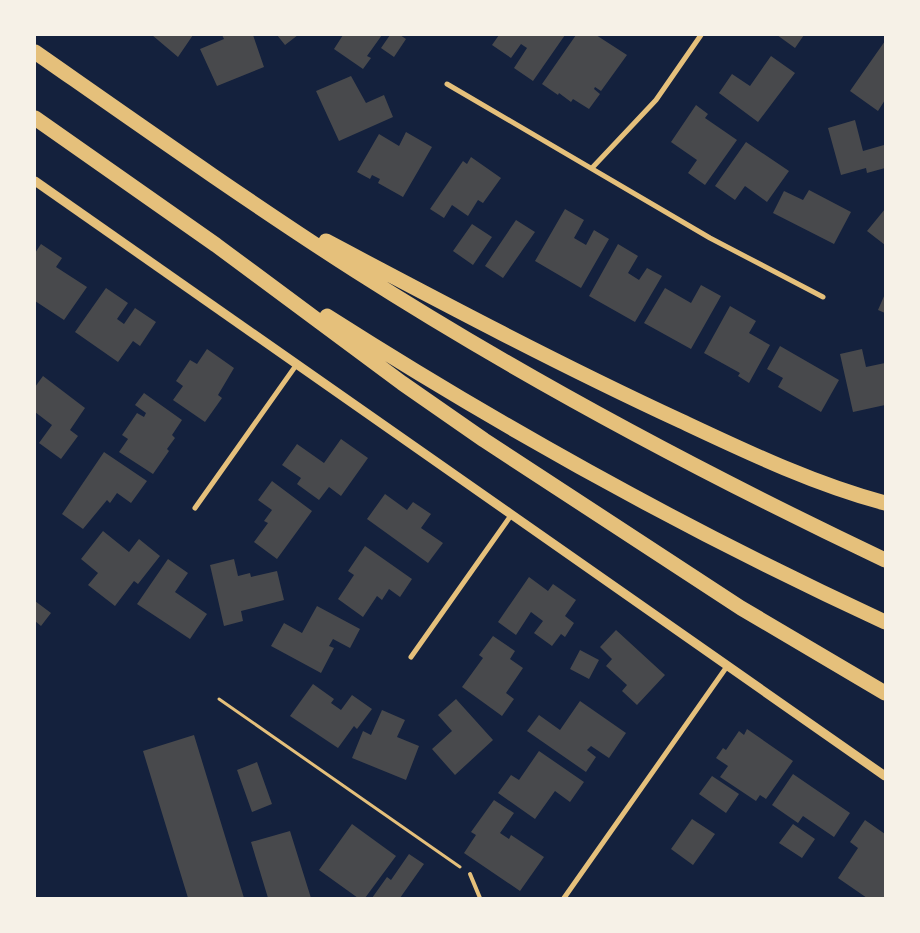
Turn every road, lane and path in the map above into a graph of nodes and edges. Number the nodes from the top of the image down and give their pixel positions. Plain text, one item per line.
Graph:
1 (701, 35) edge
2 (35, 52) edge
3 (447, 84) dead end
4 (35, 118) edge
5 (592, 168) junction
6 (35, 181) edge
7 (245, 198) junction
8 (216, 245) junction
9 (822, 297) dead end
10 (297, 364) junction
11 (885, 503) edge
12 (195, 508) dead end
13 (512, 514) junction
14 (885, 560) edge
15 (885, 622) edge
16 (411, 657) dead end
17 (728, 665) junction
18 (885, 693) edge
19 (219, 699) dead end
20 (885, 776) edge
21 (470, 874) joint
22 (480, 898) edge
23 (564, 898) edge

1 - 5 street
2 - 7 highway
3 - 5 street
4 - 8 highway
5 - 9 street
6 - 10 street
7 - 11 highway
7 - 14 highway
8 - 15 highway
8 - 18 highway
10 - 12 street
10 - 13 street
13 - 16 street
13 - 17 street
17 - 20 street
17 - 23 street
19 - 21 path
21 - 22 lane

